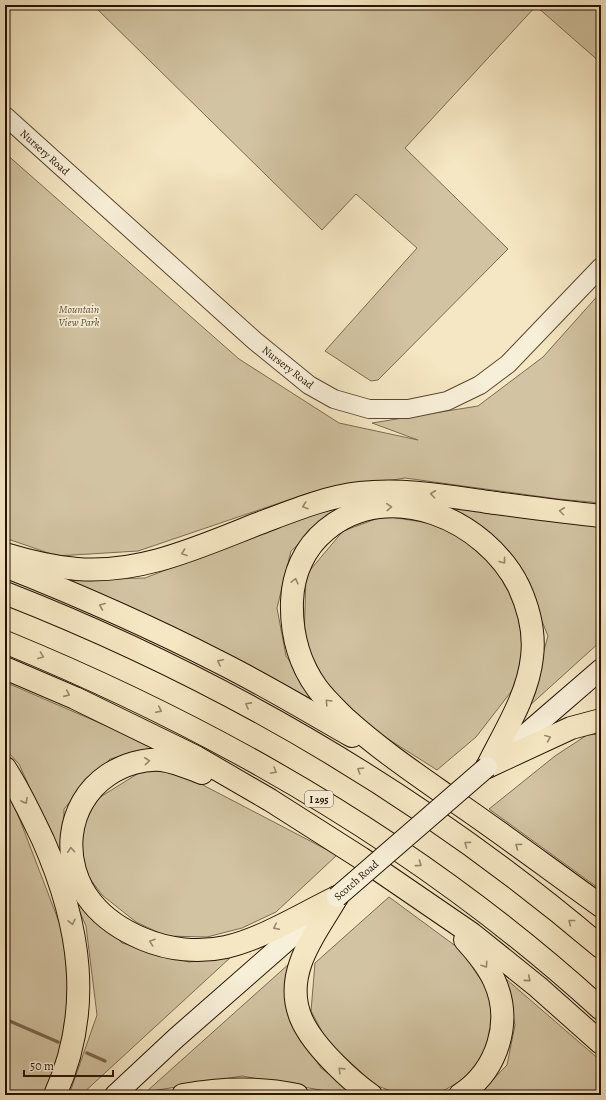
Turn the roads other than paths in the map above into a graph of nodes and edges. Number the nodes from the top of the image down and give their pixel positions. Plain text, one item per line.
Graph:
1 (5, 116) edge
2 (601, 267) edge
3 (601, 516) edge
4 (5, 554) edge
5 (5, 566) edge
6 (5, 593) edge
7 (5, 642) edge
8 (5, 668) edge
9 (601, 669) edge
10 (601, 720) edge
11 (400, 763) junction
12 (487, 767) junction
13 (5, 768) edge
14 (331, 839) junction
15 (550, 869) junction
16 (407, 890) junction
17 (337, 897) junction
18 (601, 906) edge
19 (601, 913) edge
20 (601, 947) edge
21 (601, 1009) edge
22 (601, 1043) edge
23 (55, 1095) edge
24 (115, 1095) edge
25 (183, 1095) edge
26 (297, 1095) edge
27 (371, 1095) edge
28 (460, 1095) edge

1 - 2 street, Nursery Road
3 -> 4 highway
11 -> 5 highway
20 -> 6 highway
7 -> 21 highway, I 295
8 -> 14 highway
9 - 12 main road, Scotch Road
12 -> 10 highway
11 -> 12 highway
15 -> 11 highway
12 - 17 main road, Scotch Road, bridge
13 -> 23 highway
14 - 16 highway
17 -> 14 highway
15 - 18 highway
15 - 19 highway
16 -> 22 highway
16 -> 28 highway
17 - 24 main road, Scotch Road
27 -> 17 highway
25 - 26 highway

